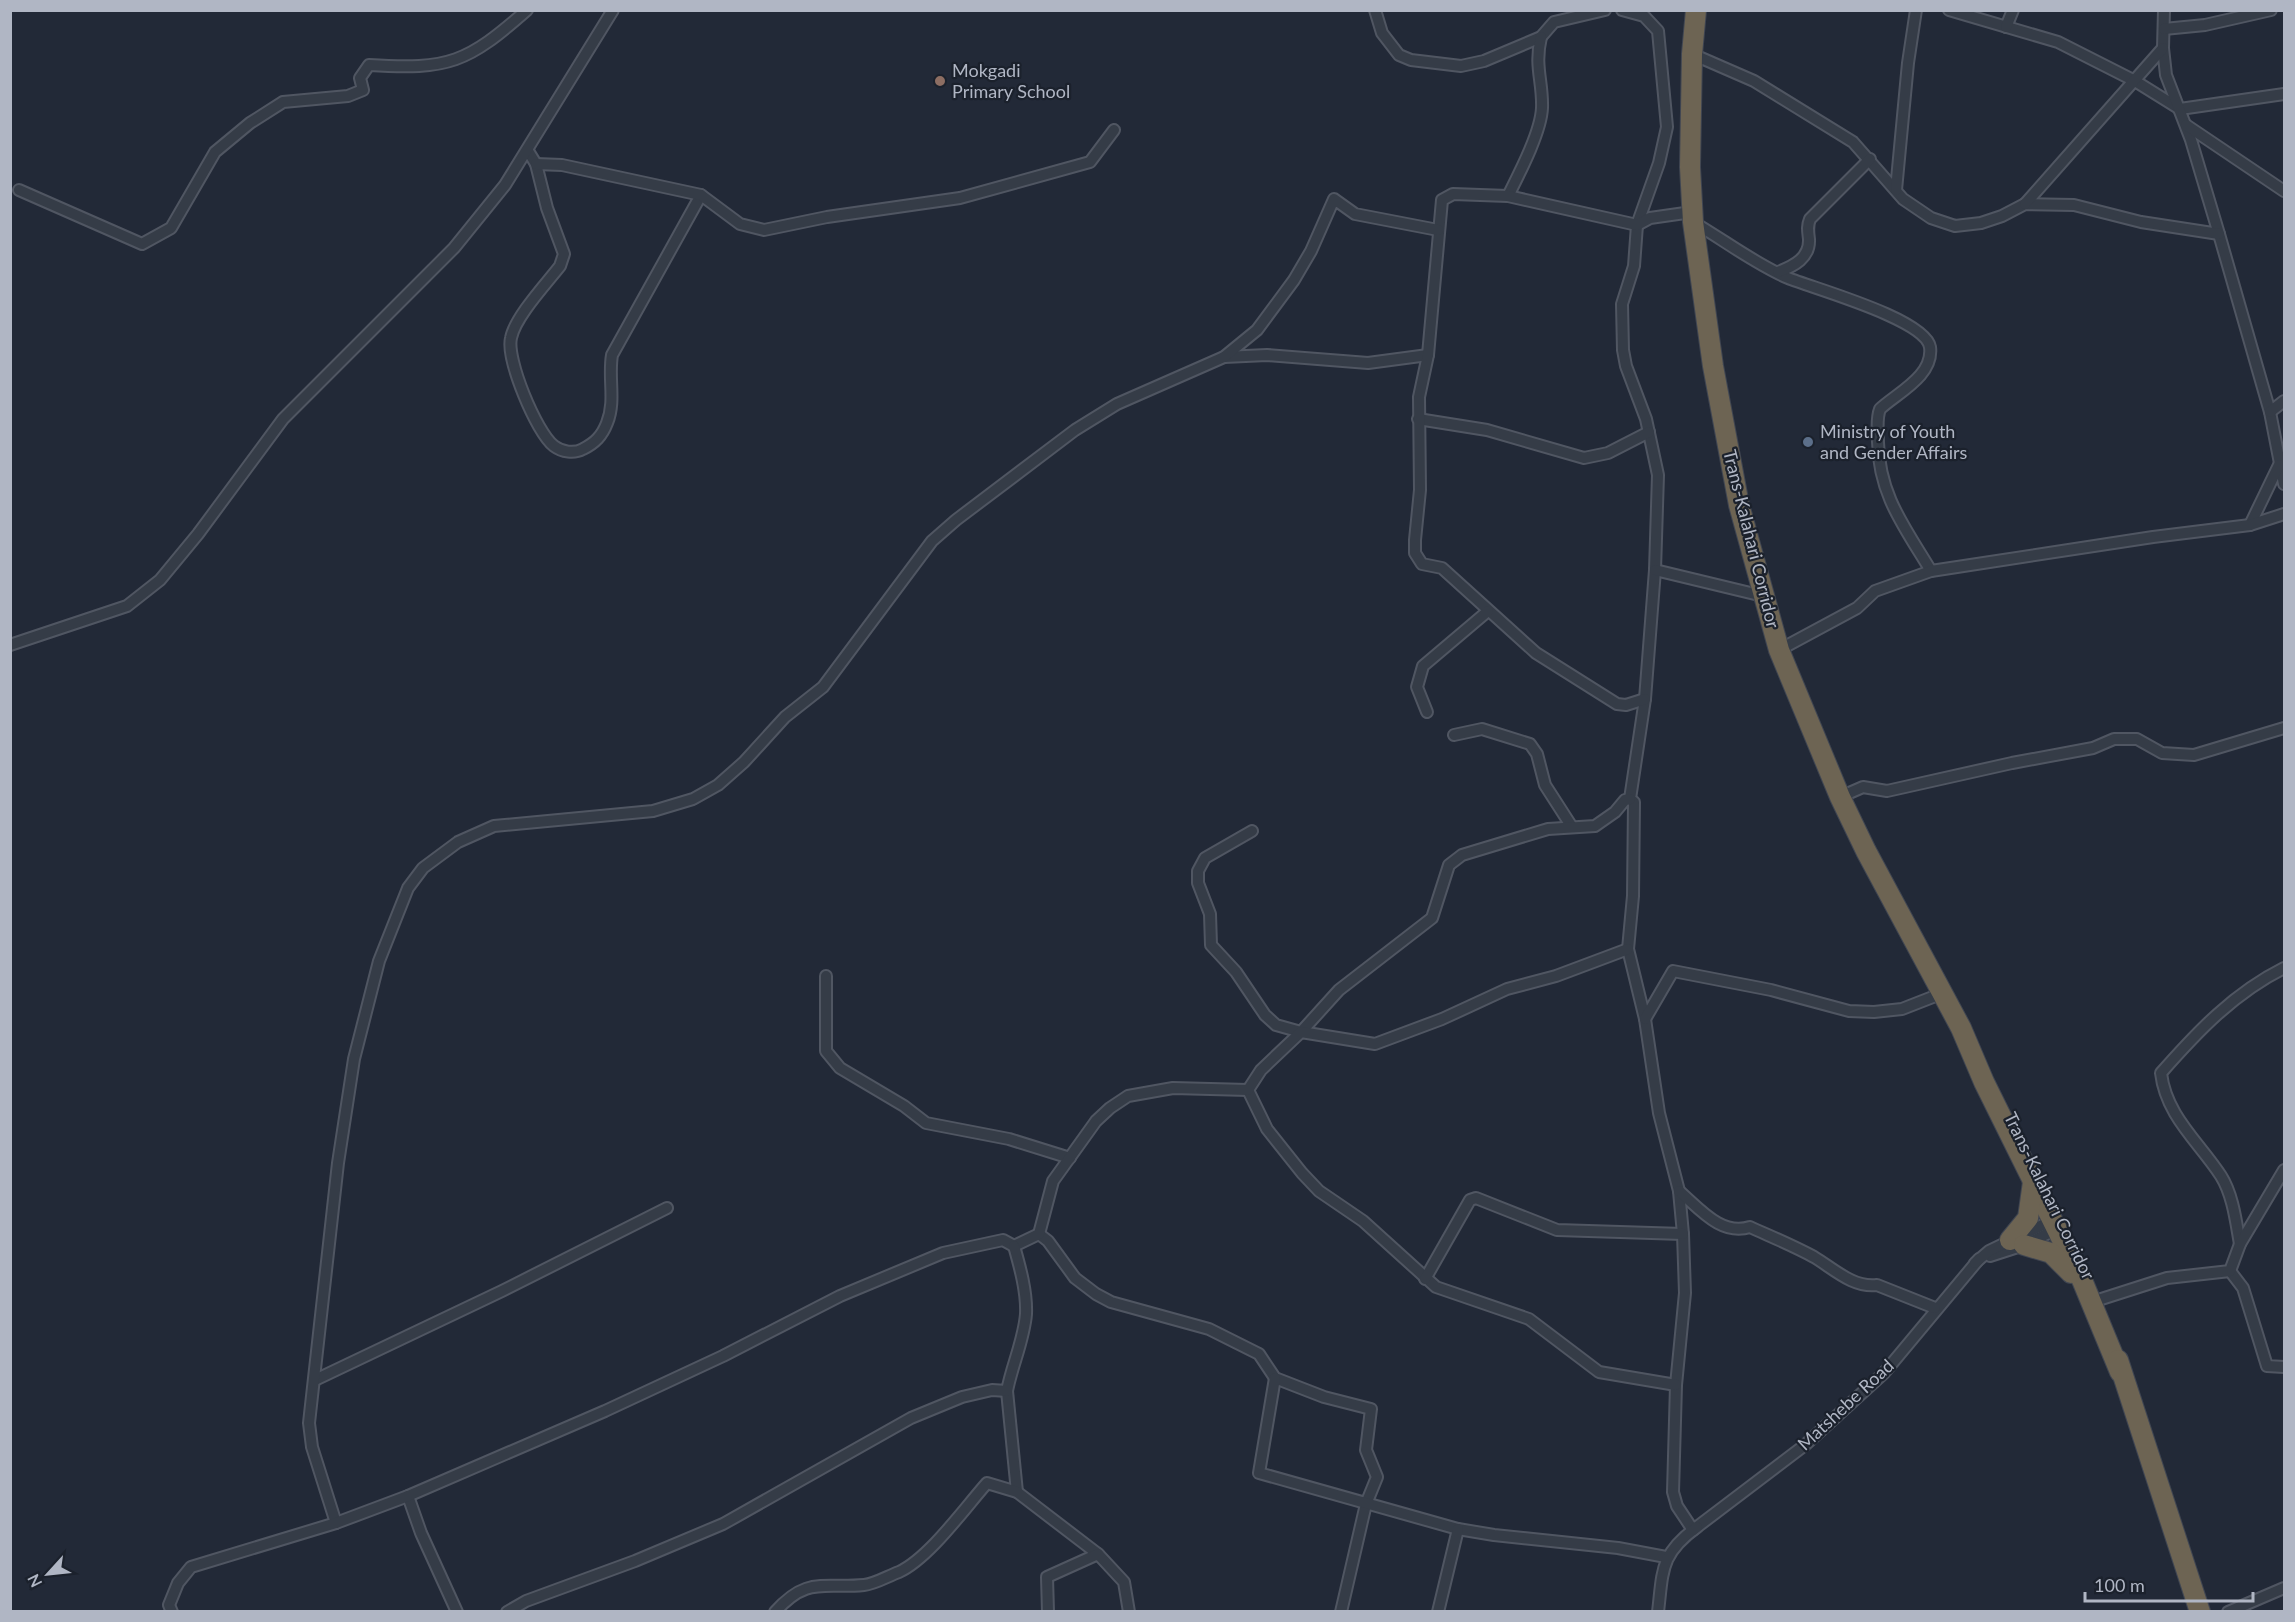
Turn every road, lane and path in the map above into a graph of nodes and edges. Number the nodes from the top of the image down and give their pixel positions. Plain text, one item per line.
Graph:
1 (527, 10) edge
2 (613, 10) edge
3 (1375, 10) edge
4 (1605, 10) edge
5 (1622, 10) edge
6 (1696, 10) edge
7 (1916, 10) edge
8 (1949, 10) edge
9 (2013, 10) edge
10 (2164, 10) edge
11 (2271, 10) edge
12 (2006, 27) junction
13 (2164, 29) junction
14 (1541, 37) junction
15 (2163, 48) junction
16 (1692, 54) junction
17 (2135, 81) junction
18 (2284, 94) edge
19 (2180, 109) junction
20 (2185, 125) junction
21 (1114, 130) dead end
22 (528, 151) junction
23 (1870, 159) junction
24 (536, 164) junction
25 (18, 190) dead end
26 (1896, 190) junction
27 (2284, 191) edge
28 (701, 195) junction
29 (1508, 196) junction
30 (2025, 204) junction
31 (1692, 217) junction
32 (1637, 225) junction
33 (1438, 230) junction
34 (2219, 234) junction
35 (1778, 272) junction
36 (1428, 355) junction
37 (1224, 357) junction
38 (2284, 401) edge
39 (2270, 412) junction
40 (1418, 419) junction
41 (1649, 432) junction
42 (2279, 465) junction
43 (2284, 484) edge
44 (2284, 514) edge
45 (2250, 525) junction
46 (1655, 570) junction
47 (1931, 571) junction
48 (1763, 596) junction
49 (1488, 611) junction
50 (10, 645) edge
51 (1779, 650) junction
52 (1645, 699) junction
53 (1427, 712) dead end
54 (2284, 728) edge
55 (1454, 735) dead end
56 (1840, 797) junction
57 (1630, 799) junction
58 (1572, 827) junction
59 (1252, 831) dead end
60 (1628, 949) junction
61 (2284, 968) edge
62 (826, 976) dead end
63 (1943, 993) junction
64 (1645, 1019) junction
65 (1961, 1028) junction
66 (1301, 1032) junction
67 (1248, 1090) junction
68 (1070, 1158) junction
69 (2284, 1170) edge
70 (2033, 1181) junction
71 (1679, 1191) junction
72 (668, 1208) dead end
73 (2059, 1222) junction
74 (1039, 1234) junction
75 (1683, 1234) junction
76 (2017, 1243) junction
77 (2240, 1244) junction
78 (1014, 1246) junction
79 (1978, 1259) junction
80 (2230, 1271) junction
81 (1425, 1279) junction
82 (2095, 1301) junction
83 (1935, 1308) junction
84 (2284, 1367) edge
85 (1884, 1373) junction
86 (1275, 1377) junction
87 (315, 1380) junction
88 (1676, 1385) junction
89 (1007, 1391) junction
90 (1017, 1492) junction
91 (408, 1496) junction
92 (1366, 1504) junction
93 (336, 1523) junction
94 (1458, 1528) junction
95 (1693, 1530) junction
96 (1098, 1554) junction
97 (1666, 1557) junction
98 (2284, 1588) edge
99 (172, 1611) edge
100 (457, 1611) edge
101 (507, 1611) edge
102 (775, 1611) edge
103 (1048, 1611) edge
104 (1129, 1611) edge
105 (1341, 1611) edge
106 (1438, 1611) edge
107 (1658, 1611) edge
108 (2200, 1611) edge
109 (2228, 1611) edge

1 - 25 street
2 - 22 street
3 - 14 street
4 - 14 street
5 - 32 street
6 - 16 highway, Trans-Kalahari Corridor
7 - 26 street
8 - 12 street
9 - 12 street
10 - 13 street
11 - 13 street
12 - 17 street
13 - 15 street
14 - 29 street
15 - 17 street
15 - 19 street
16 - 23 street
16 - 31 highway, Trans-Kalahari Corridor
17 - 19 street
17 - 30 street
18 - 19 street
19 - 20 street
20 - 27 street
20 - 34 street
21 - 28 street
22 - 24 street
22 - 50 street
23 - 26 street
23 - 35 street
24 - 28 street
24 - 28 street
26 - 30 street
29 - 32 street
29 - 33 street
30 - 34 street
31 - 32 street
31 - 35 street
31 - 48 highway, Trans-Kalahari Corridor
32 - 41 street
33 - 36 street
33 - 37 street
34 - 39 street
35 - 47 street
36 - 37 street
36 - 40 street
37 - 87 street
38 - 39 street
39 - 42 street
40 - 41 street
40 - 49 street
41 - 46 street
42 - 43 street
42 - 45 street
44 - 45 street
45 - 47 street
46 - 48 street
46 - 52 street
47 - 51 street
48 - 51 highway, Trans-Kalahari Corridor
49 - 52 street
49 - 53 street
51 - 56 highway, Trans-Kalahari Corridor
52 - 57 street
54 - 56 street
55 - 58 street
56 - 63 highway, Trans-Kalahari Corridor
57 - 58 street
57 - 60 street
58 - 66 street
59 - 66 street
60 - 64 street
60 - 66 street
61 - 77 street
62 - 68 street
63 - 64 street
63 - 65 highway, Trans-Kalahari Corridor
64 - 71 street
65 - 70 highway, Trans-Kalahari Corridor
65 - 73 highway, Trans-Kalahari Corridor
66 - 67 street
67 - 68 street
67 - 81 street
68 - 74 street
69 - 77 street
70 - 73 highway, Trans-Kalahari Corridor
70 - 76 highway
71 - 75 street
71 - 83 street
72 - 87 street
73 - 76 street
73 - 82 highway, Trans-Kalahari Corridor
74 - 78 street
74 - 86 street
75 - 81 street
75 - 88 street
76 - 79 street
76 - 82 highway
77 - 80 street
78 - 89 street
78 - 91 street
79 - 83 street
79 - 85 street, Matshebe Road
80 - 82 street
80 - 84 street
81 - 88 street
82 - 108 highway, Trans-Kalahari Corridor
83 - 85 street
85 - 95 street
86 - 92 street
86 - 92 street
87 - 93 street
88 - 95 street
89 - 90 street
89 - 101 street
90 - 96 street
90 - 102 street
91 - 93 street
91 - 100 street
92 - 94 street
92 - 105 street
93 - 99 street
94 - 97 street
94 - 106 street
95 - 97 street
96 - 103 street
96 - 104 street
97 - 107 street
98 - 109 street

